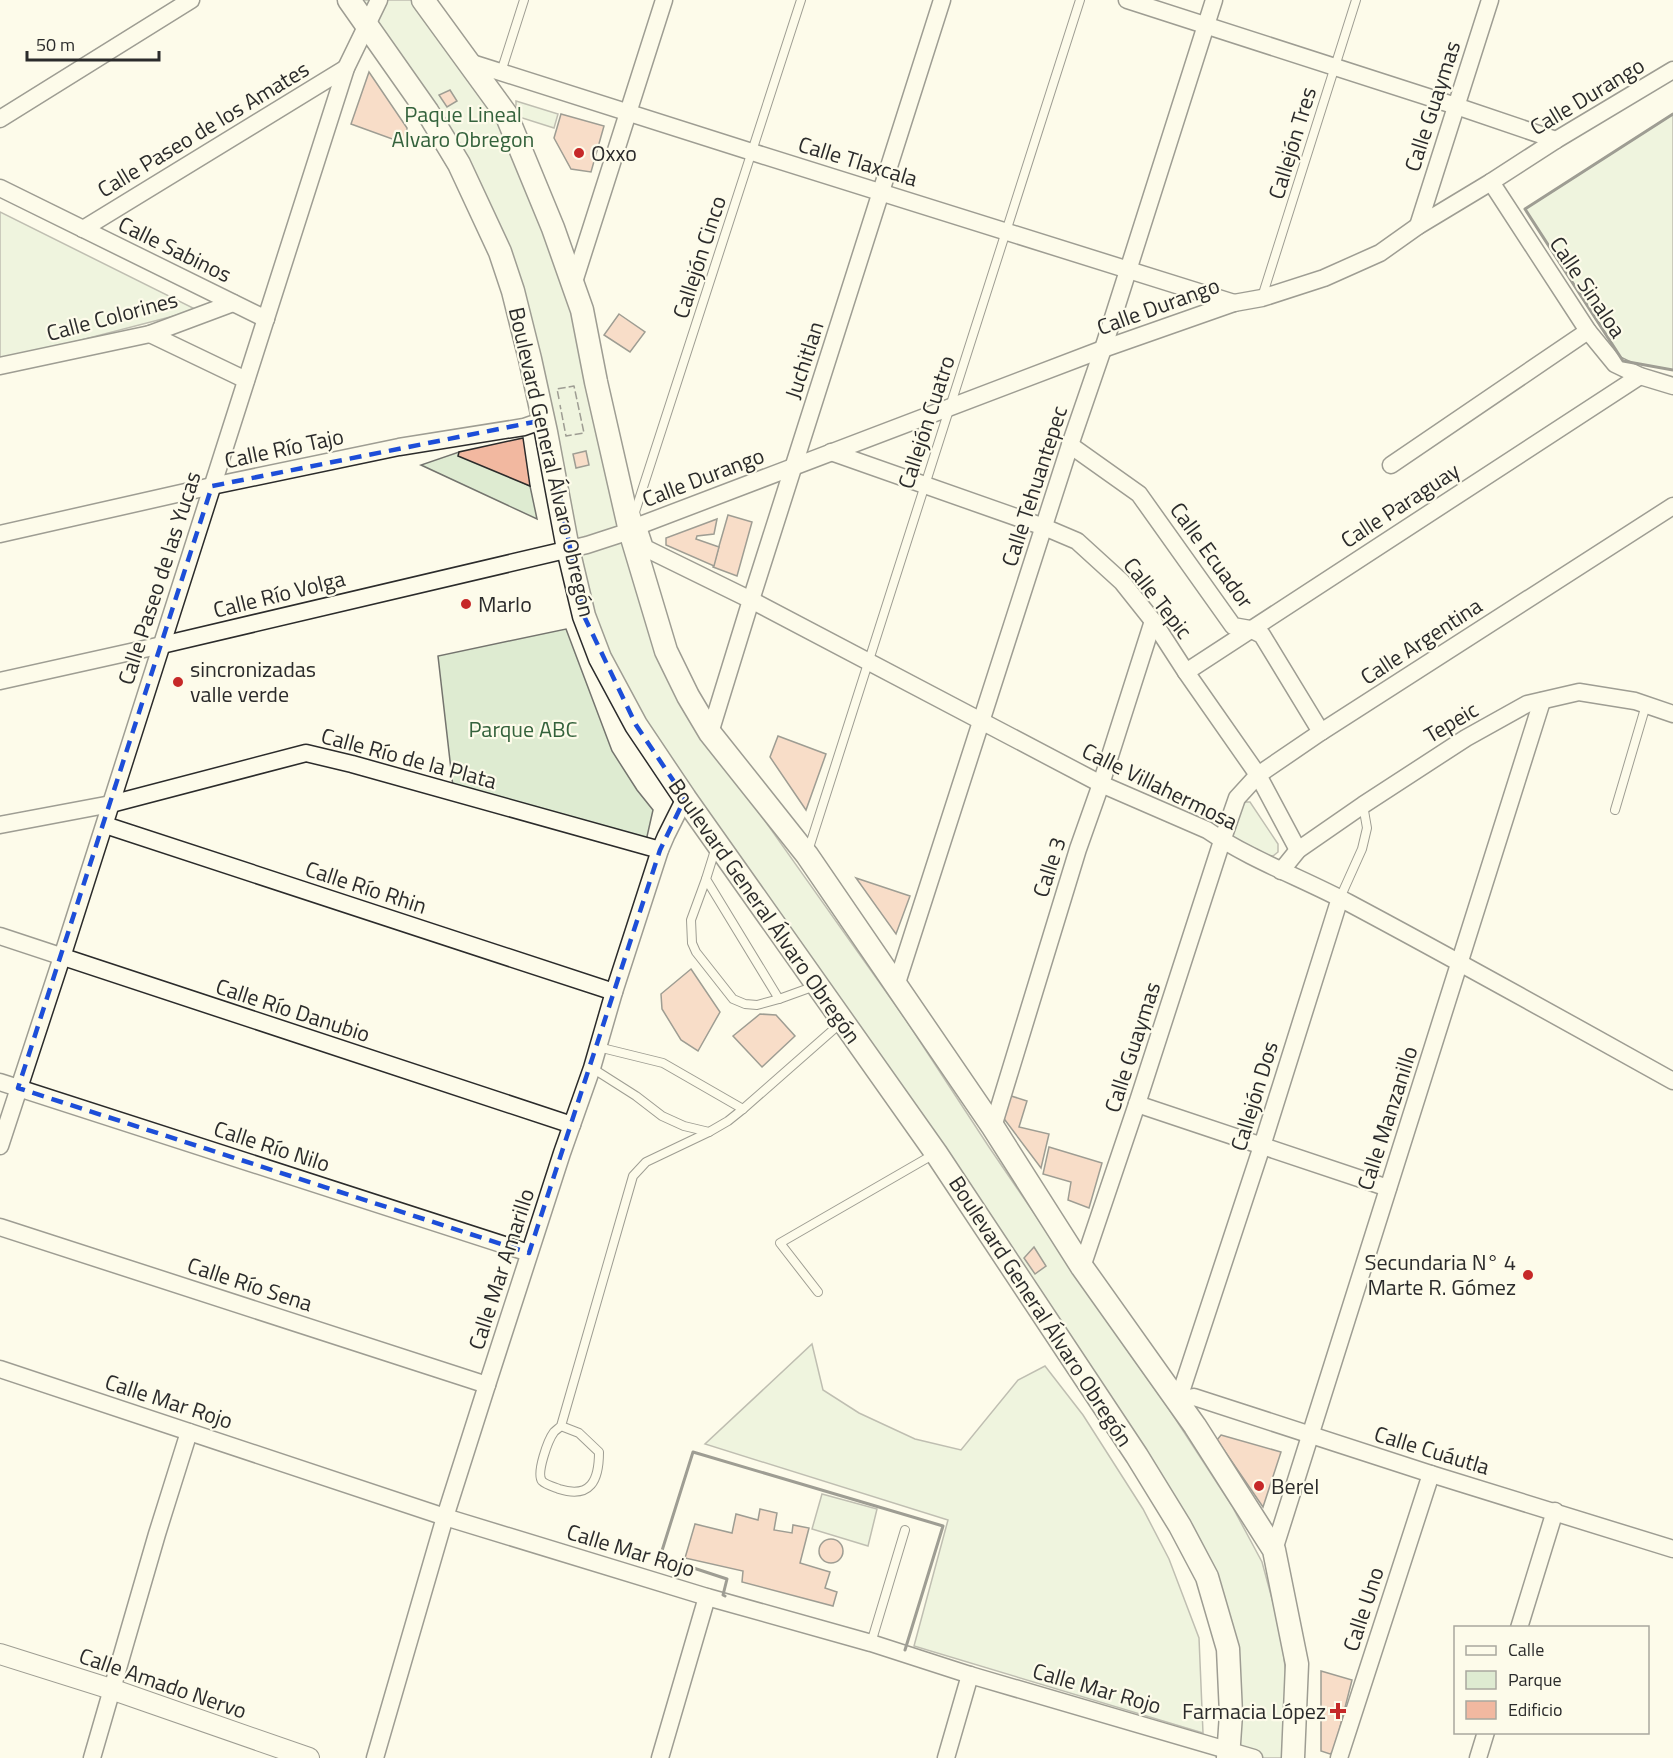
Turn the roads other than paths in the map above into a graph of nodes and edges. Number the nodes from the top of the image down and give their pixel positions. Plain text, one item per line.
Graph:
1 (192, 0) edge
2 (349, 0) edge
3 (379, 0) edge
4 (423, 0) edge
5 (524, 0) edge
6 (663, 0) edge
7 (801, 0) edge
8 (942, 0) edge
9 (1080, 0) edge
10 (1127, 0) edge
11 (1214, 0) edge
12 (1356, 0) edge
13 (1490, 0) edge
14 (1206, 24) junction
15 (366, 26) junction
16 (469, 62) junction
17 (1335, 67) junction
18 (346, 68) junction
19 (1673, 70) edge
20 (501, 72) junction
21 (1456, 105) junction
22 (628, 112) junction
23 (0, 119) edge
24 (1556, 140) junction
25 (752, 152) junction
26 (1491, 182) junction
27 (0, 188) edge
28 (881, 191) junction
29 (1418, 226) junction
30 (83, 229) junction
31 (1006, 231) junction
32 (1129, 269) junction
33 (573, 285) junction
34 (1262, 298) junction
35 (233, 303) junction
36 (1234, 303) junction
37 (266, 319) junction
38 (1588, 331) junction
39 (150, 334) junction
40 (1103, 349) junction
41 (0, 366) edge
42 (1640, 376) junction
43 (246, 380) junction
44 (1673, 386) edge
45 (950, 408) junction
46 (544, 420) junction
47 (1070, 445) junction
48 (831, 452) junction
49 (1391, 465) dead end
50 (794, 466) junction
51 (925, 485) junction
52 (212, 486) junction
53 (1673, 506) edge
54 (1044, 527) junction
55 (634, 528) junction
56 (0, 534) edge
57 (568, 549) junction
58 (751, 600) junction
59 (1153, 621) junction
60 (1250, 629) junction
61 (162, 645) junction
62 (868, 662) junction
63 (1185, 672) junction
64 (0, 681) edge
65 (1542, 700) junction
66 (1646, 705) junction
67 (1673, 714) edge
68 (981, 721) junction
69 (1321, 732) junction
70 (710, 733) junction
71 (1258, 775) junction
72 (1101, 784) junction
73 (685, 798) junction
74 (111, 804) junction
75 (1363, 805) junction
76 (1615, 810) dead end
77 (0, 825) edge
78 (105, 825) junction
79 (1222, 841) junction
80 (717, 844) junction
81 (660, 850) junction
82 (1298, 850) junction
83 (807, 855) junction
84 (1281, 871) junction
85 (706, 879) junction
86 (1340, 898) junction
87 (0, 936) edge
88 (62, 957) junction
89 (1460, 962) junction
90 (818, 985) junction
91 (896, 986) junction
92 (614, 992) junction
93 (779, 999) junction
94 (843, 1022) junction
95 (598, 1047) junction
96 (592, 1068) junction
97 (1673, 1081) edge
98 (0, 1082) edge
99 (18, 1088) junction
100 (1137, 1104) junction
101 (743, 1109) junction
102 (572, 1125) junction
103 (993, 1127) junction
104 (709, 1132) junction
105 (0, 1146) edge
106 (1262, 1146) junction
107 (936, 1153) junction
108 (1388, 1188) junction
109 (0, 1227) edge
110 (529, 1253) junction
111 (1082, 1267) junction
112 (818, 1292) dead end
113 (0, 1369) edge
114 (487, 1384) junction
115 (1178, 1401) junction
116 (561, 1426) junction
117 (189, 1432) junction
118 (1309, 1435) junction
119 (1431, 1474) junction
120 (1555, 1511) junction
121 (446, 1517) junction
122 (904, 1530) dead end
123 (1673, 1549) edge
124 (1274, 1550) junction
125 (707, 1597) junction
126 (1520, 1626) edge
127 (871, 1643) junction
128 (0, 1654) edge
129 (970, 1675) junction
130 (111, 1689) junction
131 (1485, 1734) edge
132 (1228, 1754) edge
133 (92, 1758) edge
134 (309, 1758) edge
135 (375, 1758) edge
136 (660, 1758) edge
137 (946, 1758) edge
138 (1254, 1758) edge
139 (1293, 1758) edge
140 (1339, 1758) edge
141 (1479, 1758) edge

1 - 23 street
2 - 15 main road, Boulevard General Álvaro Obregón
3 - 15 street, Calle Paseo de las Yucas
4 - 16 main road
5 - 20 lane
6 - 22 street
7 - 25 lane, Callejón Cinco
8 - 28 street, Juchitlan
9 - 31 lane, Callejón Cuatro
10 - 14 street
11 - 14 street, Calle Tehuantepec
12 - 17 lane, Callejón Tres
13 - 21 street, Calle Guaymas
14 - 17 street
14 - 32 street, Calle Tehuantepec
15 - 18 street, Calle Paseo de las Yucas
15 - 46 main road, Boulevard General Álvaro Obregón
16 - 20 street, Calle Tlaxcala
16 - 33 main road
17 - 21 street
17 - 34 lane, Callejón Tres
18 - 30 street, Calle Paseo de los Amates
18 - 37 street, Calle Paseo de las Yucas
19 - 24 street, Calle Durango
20 - 22 street, Calle Tlaxcala
21 - 24 street
21 - 29 street, Calle Guaymas
22 - 25 street, Calle Tlaxcala
22 - 33 street
24 - 26 street, Calle Durango
25 - 28 street, Calle Tlaxcala
25 - 55 lane, Callejón Cinco
26 - 29 street, Calle Durango
26 - 38 street, Calle Sinaloa
27 - 30 street, Calle Sabinos
28 - 31 street, Calle Tlaxcala
28 - 50 street, Juchitlan
29 - 34 street, Calle Durango
30 - 35 street, Calle Sabinos
31 - 32 street, Calle Tlaxcala
31 - 45 lane, Callejón Cuatro
32 - 36 street, Calle Tlaxcala
32 - 40 street, Calle Tehuantepec
33 - 55 main road
34 - 36 street, Calle Durango
35 - 37 street, Calle Sabinos
35 - 39 street, Calle Colorines
36 - 40 street, Calle Durango
37 - 43 street, Calle Paseo de las Yucas
38 - 42 street, Calle Sinaloa
38 - 49 street
39 - 41 street, Calle Colorines
39 - 43 street
40 - 45 street, Calle Durango
40 - 47 street, Calle Tehuantepec
42 - 44 street, Calle Sinaloa
42 - 60 street, Calle Paraguay
43 - 52 street, Calle Paseo de las Yucas
45 - 48 street, Calle Durango
45 - 51 lane, Callejón Cuatro
46 - 52 street, Calle Río Tajo
46 - 57 main road, Boulevard General Álvaro Obregón
47 - 54 street, Calle Tehuantepec
47 - 60 street, Calle Ecuador
48 - 50 street, Calle Durango
48 - 51 street, Calle Tepic
50 - 55 street, Calle Durango
50 - 58 street, Juchitlan
51 - 54 street, Calle Tepic
51 - 62 lane, Callejón Cuatro
52 - 56 street, Calle Río Tajo
52 - 61 street, Calle Paseo de las Yucas
53 - 69 street, Calle Argentina
54 - 59 street, Calle Tepic
54 - 68 street, Calle Tehuantepec
55 - 57 street, Calle Durango
55 - 58 street, Calle Villahermosa
55 - 70 main road
57 - 61 street, Calle Río Volga
57 - 73 main road, Boulevard General Álvaro Obregón
58 - 62 street, Calle Villahermosa
58 - 70 street, Juchitlan
59 - 63 street, Calle Tepic
59 - 72 street, Calle 3
60 - 63 street, Calle Paraguay
60 - 69 street, Calle Ecuador
61 - 64 street, Calle Río Volga
61 - 74 street, Calle Paseo de las Yucas
62 - 68 street, Calle Villahermosa
62 - 83 lane, Callejón Cuatro
63 - 71 street, Calle Tepic
65 - 66 street, Tepeic
65 - 75 street, Tepeic
65 - 89 street, Calle Manzanillo
66 - 67 street, Tepeic
66 - 76 lane
68 - 72 street, Calle Villahermosa
68 - 91 street, Calle Tehuantepec
69 - 71 street, Calle Argentina
70 - 83 main road
71 - 79 street, Calle Argentina
71 - 82 street, Calle Tepic
72 - 79 street, Calle Villahermosa
72 - 103 street, Calle 3
73 - 80 main road, Boulevard General Álvaro Obregón
73 - 81 street, Calle Mar Amarillo
74 - 77 street, Calle Río de la Plata
74 - 78 street, Calle Paseo de las Yucas
74 - 81 street, Calle Río de la Plata
75 - 82 street, Tepeic
75 - 86 lane, Callejón Dos
78 - 88 street, Calle Paseo de las Yucas
78 - 92 street, Calle Río Rhin
79 - 84 street, Calle Villahermosa
79 - 100 street, Calle Guaymas
80 - 85 lane
80 - 90 main road, Boulevard General Álvaro Obregón
81 - 92 street, Calle Mar Amarillo
82 - 84 street, Tepeic
83 - 91 main road
84 - 86 street, Calle Villahermosa
85 - 93 lane
85 - 93 lane
86 - 89 street, Calle Villahermosa
86 - 106 street, Callejón Dos
87 - 88 street, Calle Río Danubio
88 - 99 street, Calle Paseo de las Yucas
88 - 102 street, Calle Río Danubio
89 - 97 street, Calle Villahermosa
89 - 108 street, Calle Manzanillo
90 - 93 lane
90 - 94 main road, Boulevard General Álvaro Obregón
91 - 103 main road
92 - 95 street, Calle Mar Amarillo
94 - 101 lane
94 - 107 main road, Boulevard General Álvaro Obregón
95 - 96 street, Calle Mar Amarillo
95 - 101 lane
96 - 102 street, Calle Mar Amarillo
96 - 104 lane
98 - 99 street, Calle Río Nilo
99 - 105 street, Calle Paseo de las Yucas
99 - 110 street, Calle Río Nilo
100 - 106 street
100 - 111 street, Calle Guaymas
101 - 104 lane
102 - 110 street, Calle Mar Amarillo
103 - 111 main road
104 - 116 lane
106 - 108 street
106 - 115 street, Callejón Dos
107 - 112 lane
107 - 132 main road, Boulevard General Álvaro Obregón
108 - 118 street, Calle Manzanillo
109 - 114 street, Calle Río Sena
110 - 114 street, Calle Mar Amarillo
111 - 115 main road
113 - 117 street, Calle Mar Rojo
114 - 121 street, Calle Mar Amarillo
115 - 118 street, Calle Cuáutla
115 - 124 main road
116 - 116 lane
117 - 121 street, Calle Mar Rojo
117 - 130 street
118 - 119 street, Calle Cuáutla
118 - 124 street, Calle Manzanillo
119 - 120 street, Calle Cuáutla
119 - 140 street, Calle Uno
120 - 123 street, Calle Cuáutla
120 - 126 street
121 - 125 street, Calle Mar Rojo
121 - 135 street, Calle Mar Amarillo
122 - 127 lane
124 - 139 main road
125 - 127 street, Calle Mar Rojo
125 - 136 street
127 - 129 street, Calle Mar Rojo
128 - 130 street, Calle Amado Nervo
129 - 132 street, Calle Mar Rojo
129 - 137 street
130 - 133 street
130 - 134 street, Calle Amado Nervo
131 - 141 street
132 - 138 street, Calle Mar Rojo

